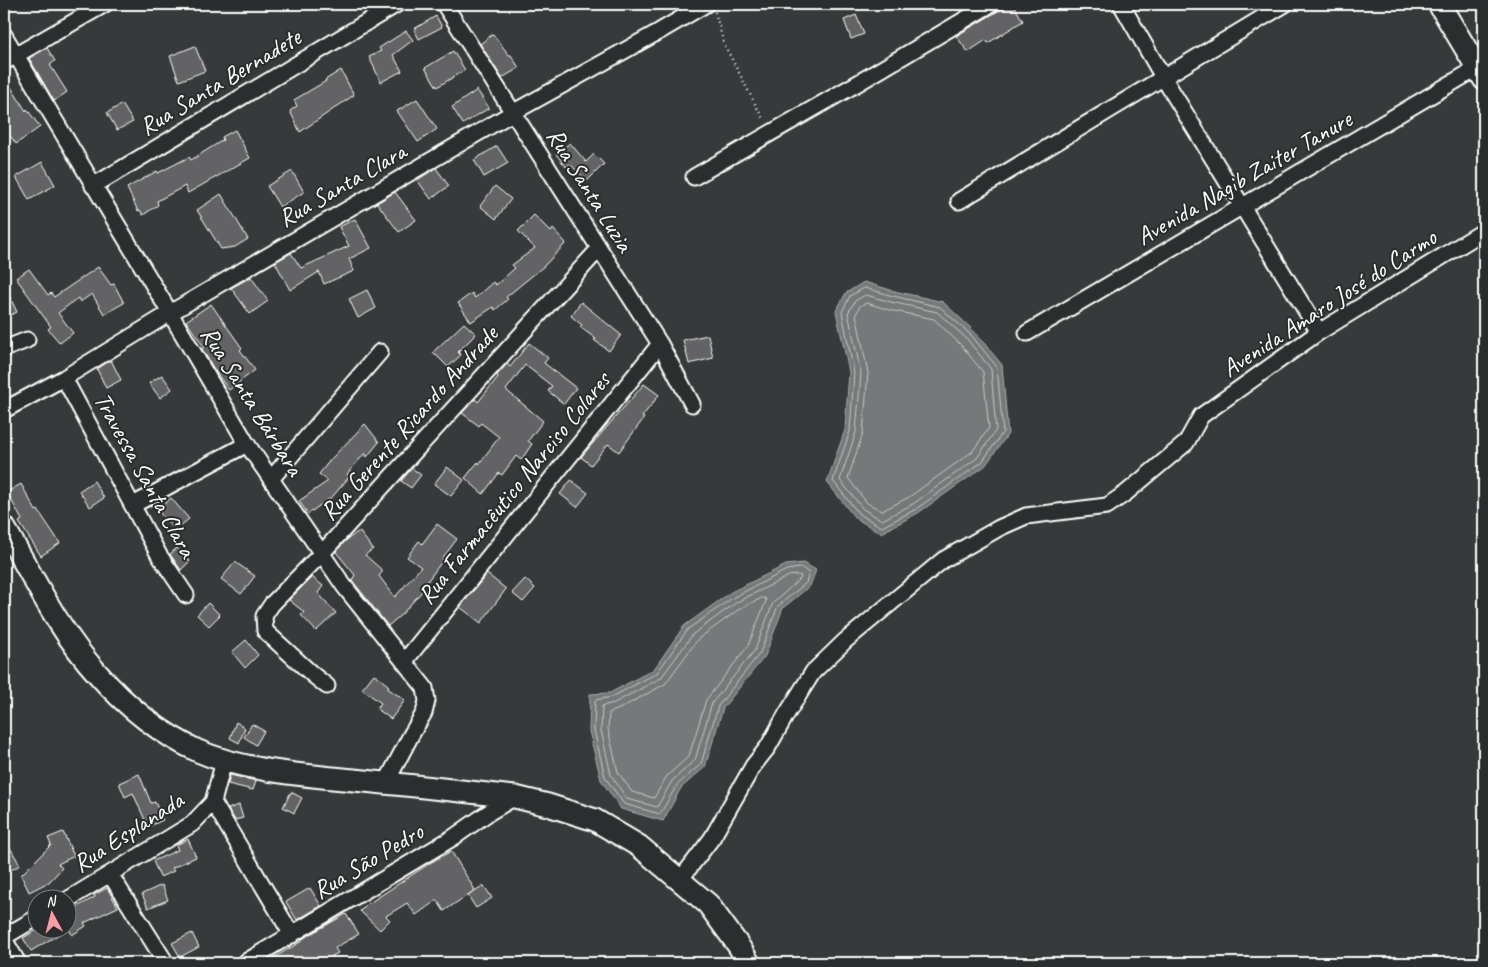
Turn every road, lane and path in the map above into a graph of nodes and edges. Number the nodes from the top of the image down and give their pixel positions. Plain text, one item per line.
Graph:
1 (105, 4) edge
2 (397, 4) edge
3 (444, 4) edge
4 (706, 4) edge
5 (713, 4) edge
6 (991, 4) edge
7 (1121, 4) edge
8 (1285, 4) edge
9 (1439, 4) edge
10 (4, 35) edge
11 (10, 58) edge
12 (1482, 71) edge
13 (1163, 77) junction
14 (514, 112) junction
15 (770, 133) junction
16 (694, 176) dead end
17 (93, 186) junction
18 (959, 200) dead end
19 (1242, 206) junction
20 (1484, 231) edge
21 (599, 250) junction
22 (170, 312) junction
23 (1319, 332) junction
24 (1027, 333) dead end
25 (27, 340) dead end
26 (660, 344) junction
27 (4, 349) edge
28 (380, 352) dead end
29 (64, 378) junction
30 (692, 404) dead end
31 (4, 410) edge
32 (247, 444) junction
33 (272, 479) junction
34 (133, 505) junction
35 (4, 527) edge
36 (322, 554) junction
37 (186, 595) dead end
38 (404, 662) junction
39 (327, 686) dead end
40 (224, 760) junction
41 (386, 783) junction
42 (515, 797) junction
43 (213, 802) junction
44 (110, 874) junction
45 (680, 880) junction
46 (78, 893) edge
47 (28, 923) edge
48 (292, 936) junction
49 (4, 938) edge
50 (18, 963) edge
51 (166, 963) edge
52 (244, 963) edge
53 (749, 963) edge

1 - 11 street
2 - 17 street, Rua Santa Bernadete
3 - 14 street, Rua Santa Luzia
4 - 14 street, Rua Santa Clara
5 - 15 path
6 - 15 street
7 - 13 street
8 - 13 street
9 - 12 street
10 - 11 street, Rua Santa Bárbara
11 - 17 street, Rua Santa Bárbara
12 - 19 street, Avenida Nagib Zaiter Tanure
13 - 18 street
13 - 19 street
14 - 21 street, Rua Santa Luzia
14 - 22 street, Rua Santa Clara
15 - 16 street
17 - 22 street, Rua Santa Bárbara
19 - 23 street
19 - 24 street, Avenida Nagib Zaiter Tanure
20 - 23 street, Avenida Amaro José do Carmo
21 - 26 street, Rua Santa Luzia
21 - 36 street, Rua Gerente Ricardo Andrade
22 - 29 street, Rua Santa Clara
22 - 32 street, Rua Santa Bárbara
23 - 45 street, Avenida Amaro José do Carmo
25 - 27 street
26 - 30 street, Rua Santa Luzia
26 - 38 street, Rua Farmacêutico Narciso Colares
28 - 33 street
29 - 31 street, Rua Santa Clara
29 - 34 street, Travessa Santa Clara
32 - 33 street, Rua Santa Bárbara
32 - 34 street
33 - 36 street, Rua Santa Bárbara
34 - 37 street, Travessa Santa Clara
35 - 40 street
36 - 38 street, Rua Santa Bárbara
36 - 39 street, Rua Gerente Ricardo Andrade
38 - 41 street, Rua Santa Bárbara
40 - 41 street
40 - 43 street
41 - 42 street
42 - 45 street
42 - 48 street, Rua São Pedro
43 - 44 street, Rua Esplanada
43 - 48 street
44 - 46 street, Rua Esplanada
44 - 51 street
45 - 53 street
47 - 49 street
48 - 52 street, Rua São Pedro
49 - 50 street

